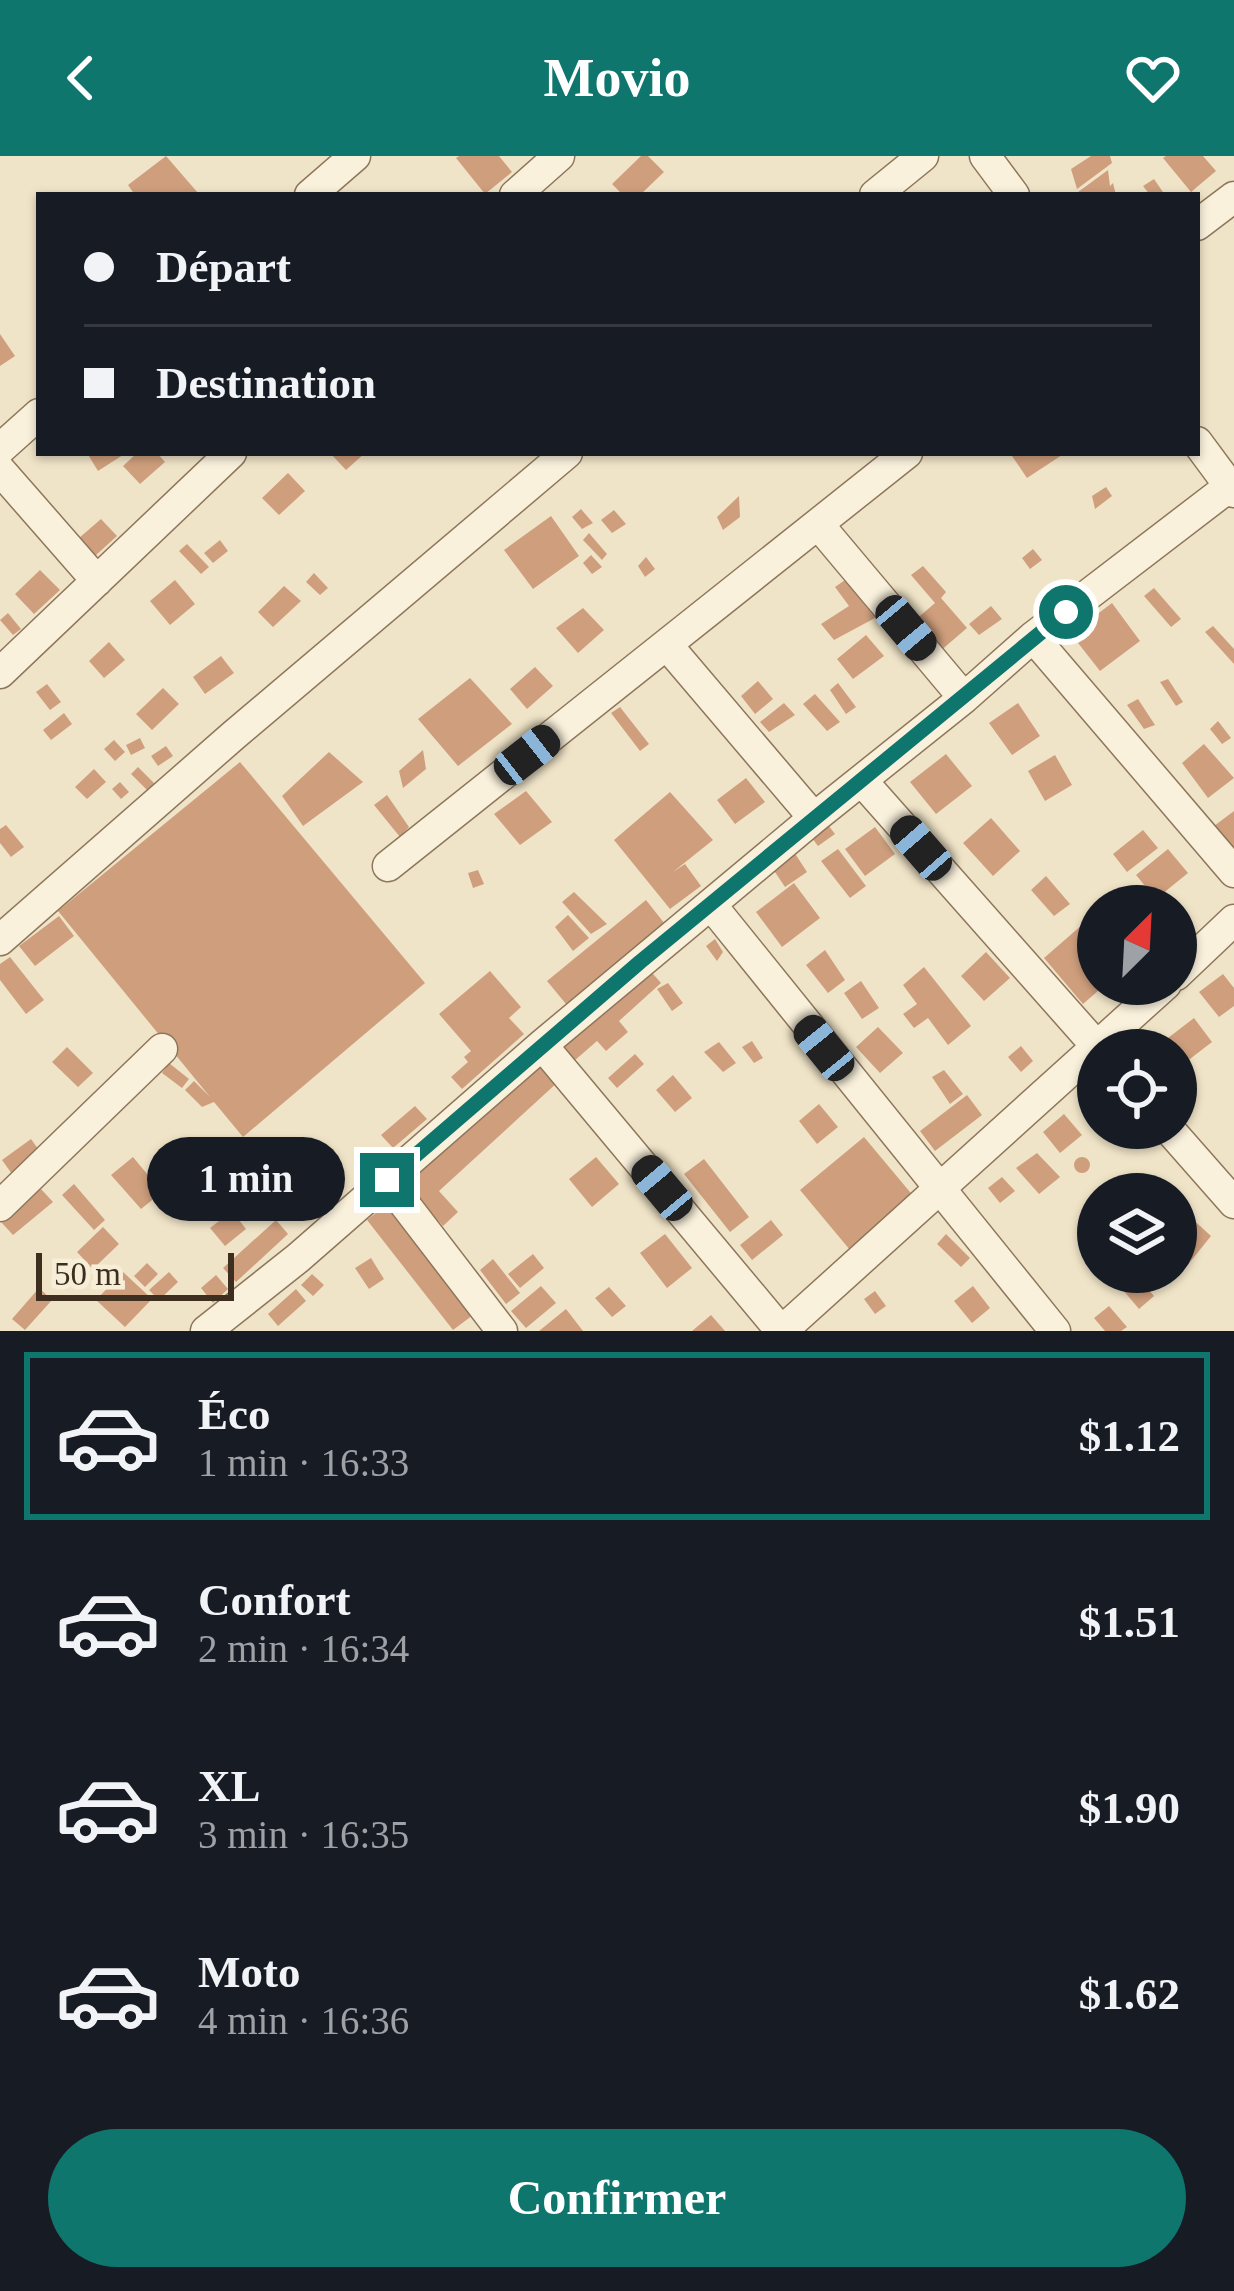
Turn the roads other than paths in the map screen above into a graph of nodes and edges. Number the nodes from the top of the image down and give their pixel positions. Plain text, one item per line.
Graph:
1 (356, 156) edge
2 (559, 156) edge
3 (923, 156) edge
4 (985, 156) edge
5 (314, 192) edge
6 (517, 192) edge
7 (879, 192) edge
8 (1012, 192) edge
9 (1234, 197) edge
10 (1200, 223) edge
11 (36, 417) edge
12 (1200, 446) edge
13 (0, 449) edge
14 (228, 456) edge
15 (563, 456) edge
16 (903, 456) edge
17 (0, 470) edge
18 (1233, 487) edge
19 (818, 524) junction
20 (97, 581) junction
21 (1033, 637) junction
22 (667, 645) junction
23 (0, 673) edge
24 (964, 698) junction
25 (862, 781) junction
26 (814, 818) junction
27 (388, 866) dead end
28 (1234, 872) edge
29 (712, 906) junction
30 (1234, 920) edge
31 (0, 940) edge
32 (1197, 955) edge
33 (1144, 1005) edge
34 (1081, 1029) edge
35 (1120, 1029) edge
36 (542, 1045) junction
37 (162, 1049) dead end
38 (1077, 1068) edge
39 (1186, 1149) edge
40 (387, 1180) junction
41 (937, 1189) junction
42 (1234, 1203) edge
43 (0, 1206) edge
44 (210, 1330) edge
45 (502, 1331) edge
46 (781, 1331) edge
47 (1055, 1331) edge

1 - 5 street
2 - 6 street
3 - 7 street
4 - 8 street
9 - 10 street
11 - 13 street
12 - 18 street
14 - 20 street
15 - 31 street
16 - 19 street
17 - 20 street
18 - 21 street
19 - 22 street
19 - 24 street
20 - 23 street
21 - 24 street
21 - 28 street
22 - 26 street
22 - 27 street
24 - 25 street
25 - 26 street
25 - 34 street
26 - 29 street
29 - 36 street
29 - 41 street
30 - 32 street
33 - 35 street
36 - 40 street
36 - 46 street
37 - 43 street
38 - 41 street
39 - 42 street
40 - 44 street
40 - 45 street
41 - 46 street
41 - 47 street

